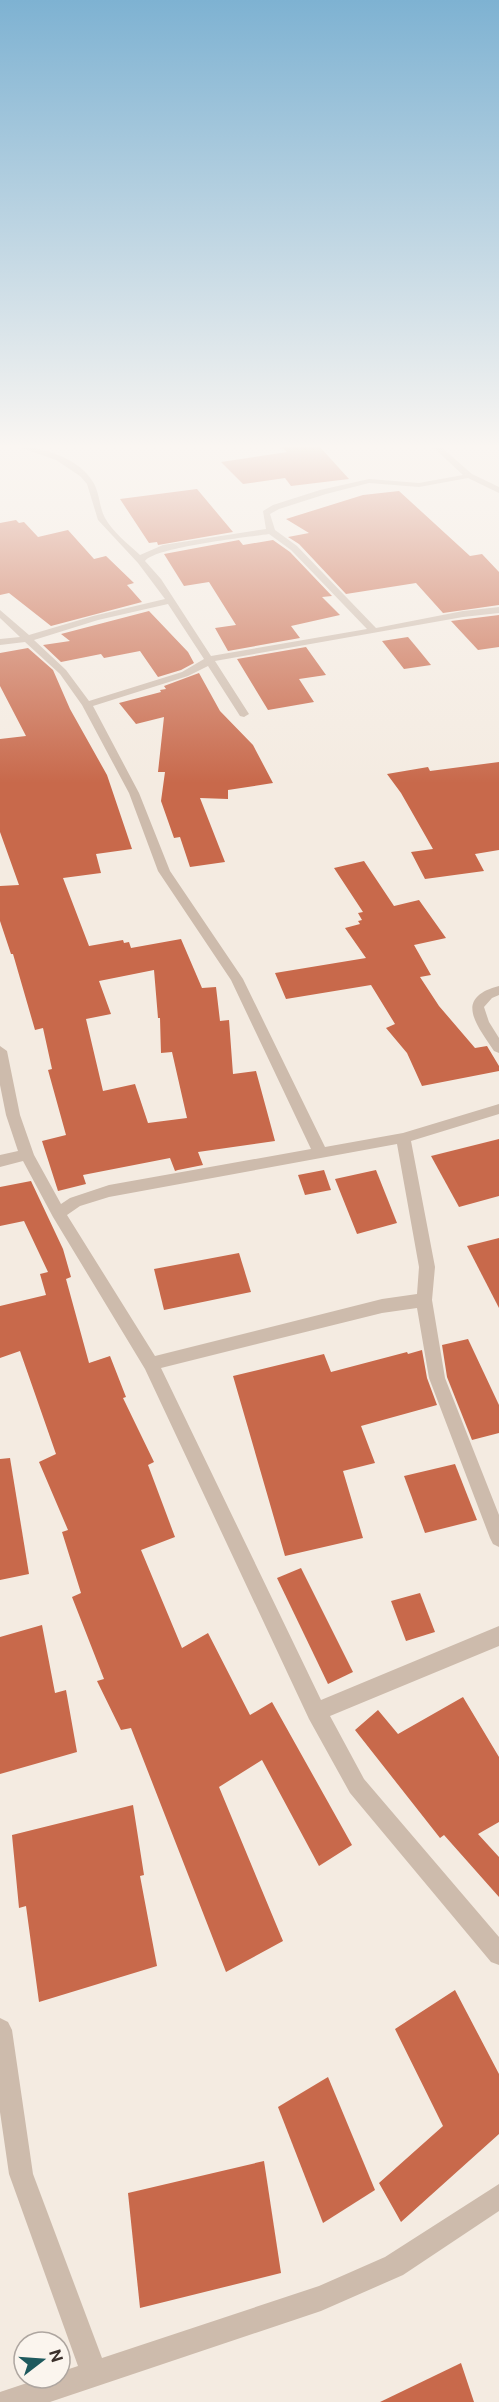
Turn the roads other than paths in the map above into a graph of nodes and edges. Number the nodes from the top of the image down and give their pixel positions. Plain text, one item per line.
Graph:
1 (305, 559) edge
2 (141, 561) edge
3 (170, 601) junction
4 (499, 610) edge
5 (0, 613) edge
6 (374, 631) junction
7 (27, 639) junction
8 (0, 642) edge
9 (210, 659) junction
10 (87, 705) junction
11 (244, 714) dead end
12 (499, 990) edge
13 (499, 1047) edge
14 (0, 1051) edge
15 (499, 1109) edge
16 (403, 1138) junction
17 (321, 1154) junction
18 (27, 1155) junction
19 (0, 1161) edge
20 (58, 1213) junction
21 (424, 1300) junction
22 (151, 1364) junction
23 (499, 1538) edge
24 (499, 1636) edge
25 (316, 1712) junction
26 (499, 1954) edge
27 (0, 2030) edge
28 (499, 2196) edge
29 (95, 2375) junction
30 (10, 2402) edge

1 - 6 street
2 - 3 street
3 - 7 street
3 - 9 street
4 - 6 street
5 - 7 street
6 - 9 street
7 - 8 street
7 - 10 street
9 - 10 street
9 - 11 street
10 - 17 street
12 - 13 street
14 - 18 street
15 - 16 street
16 - 17 street
16 - 21 street
17 - 20 street
18 - 19 street
18 - 20 street
20 - 22 street
21 - 22 street
21 - 23 street
22 - 25 street
24 - 25 street
25 - 26 street
27 - 29 street
28 - 29 street
29 - 30 street

